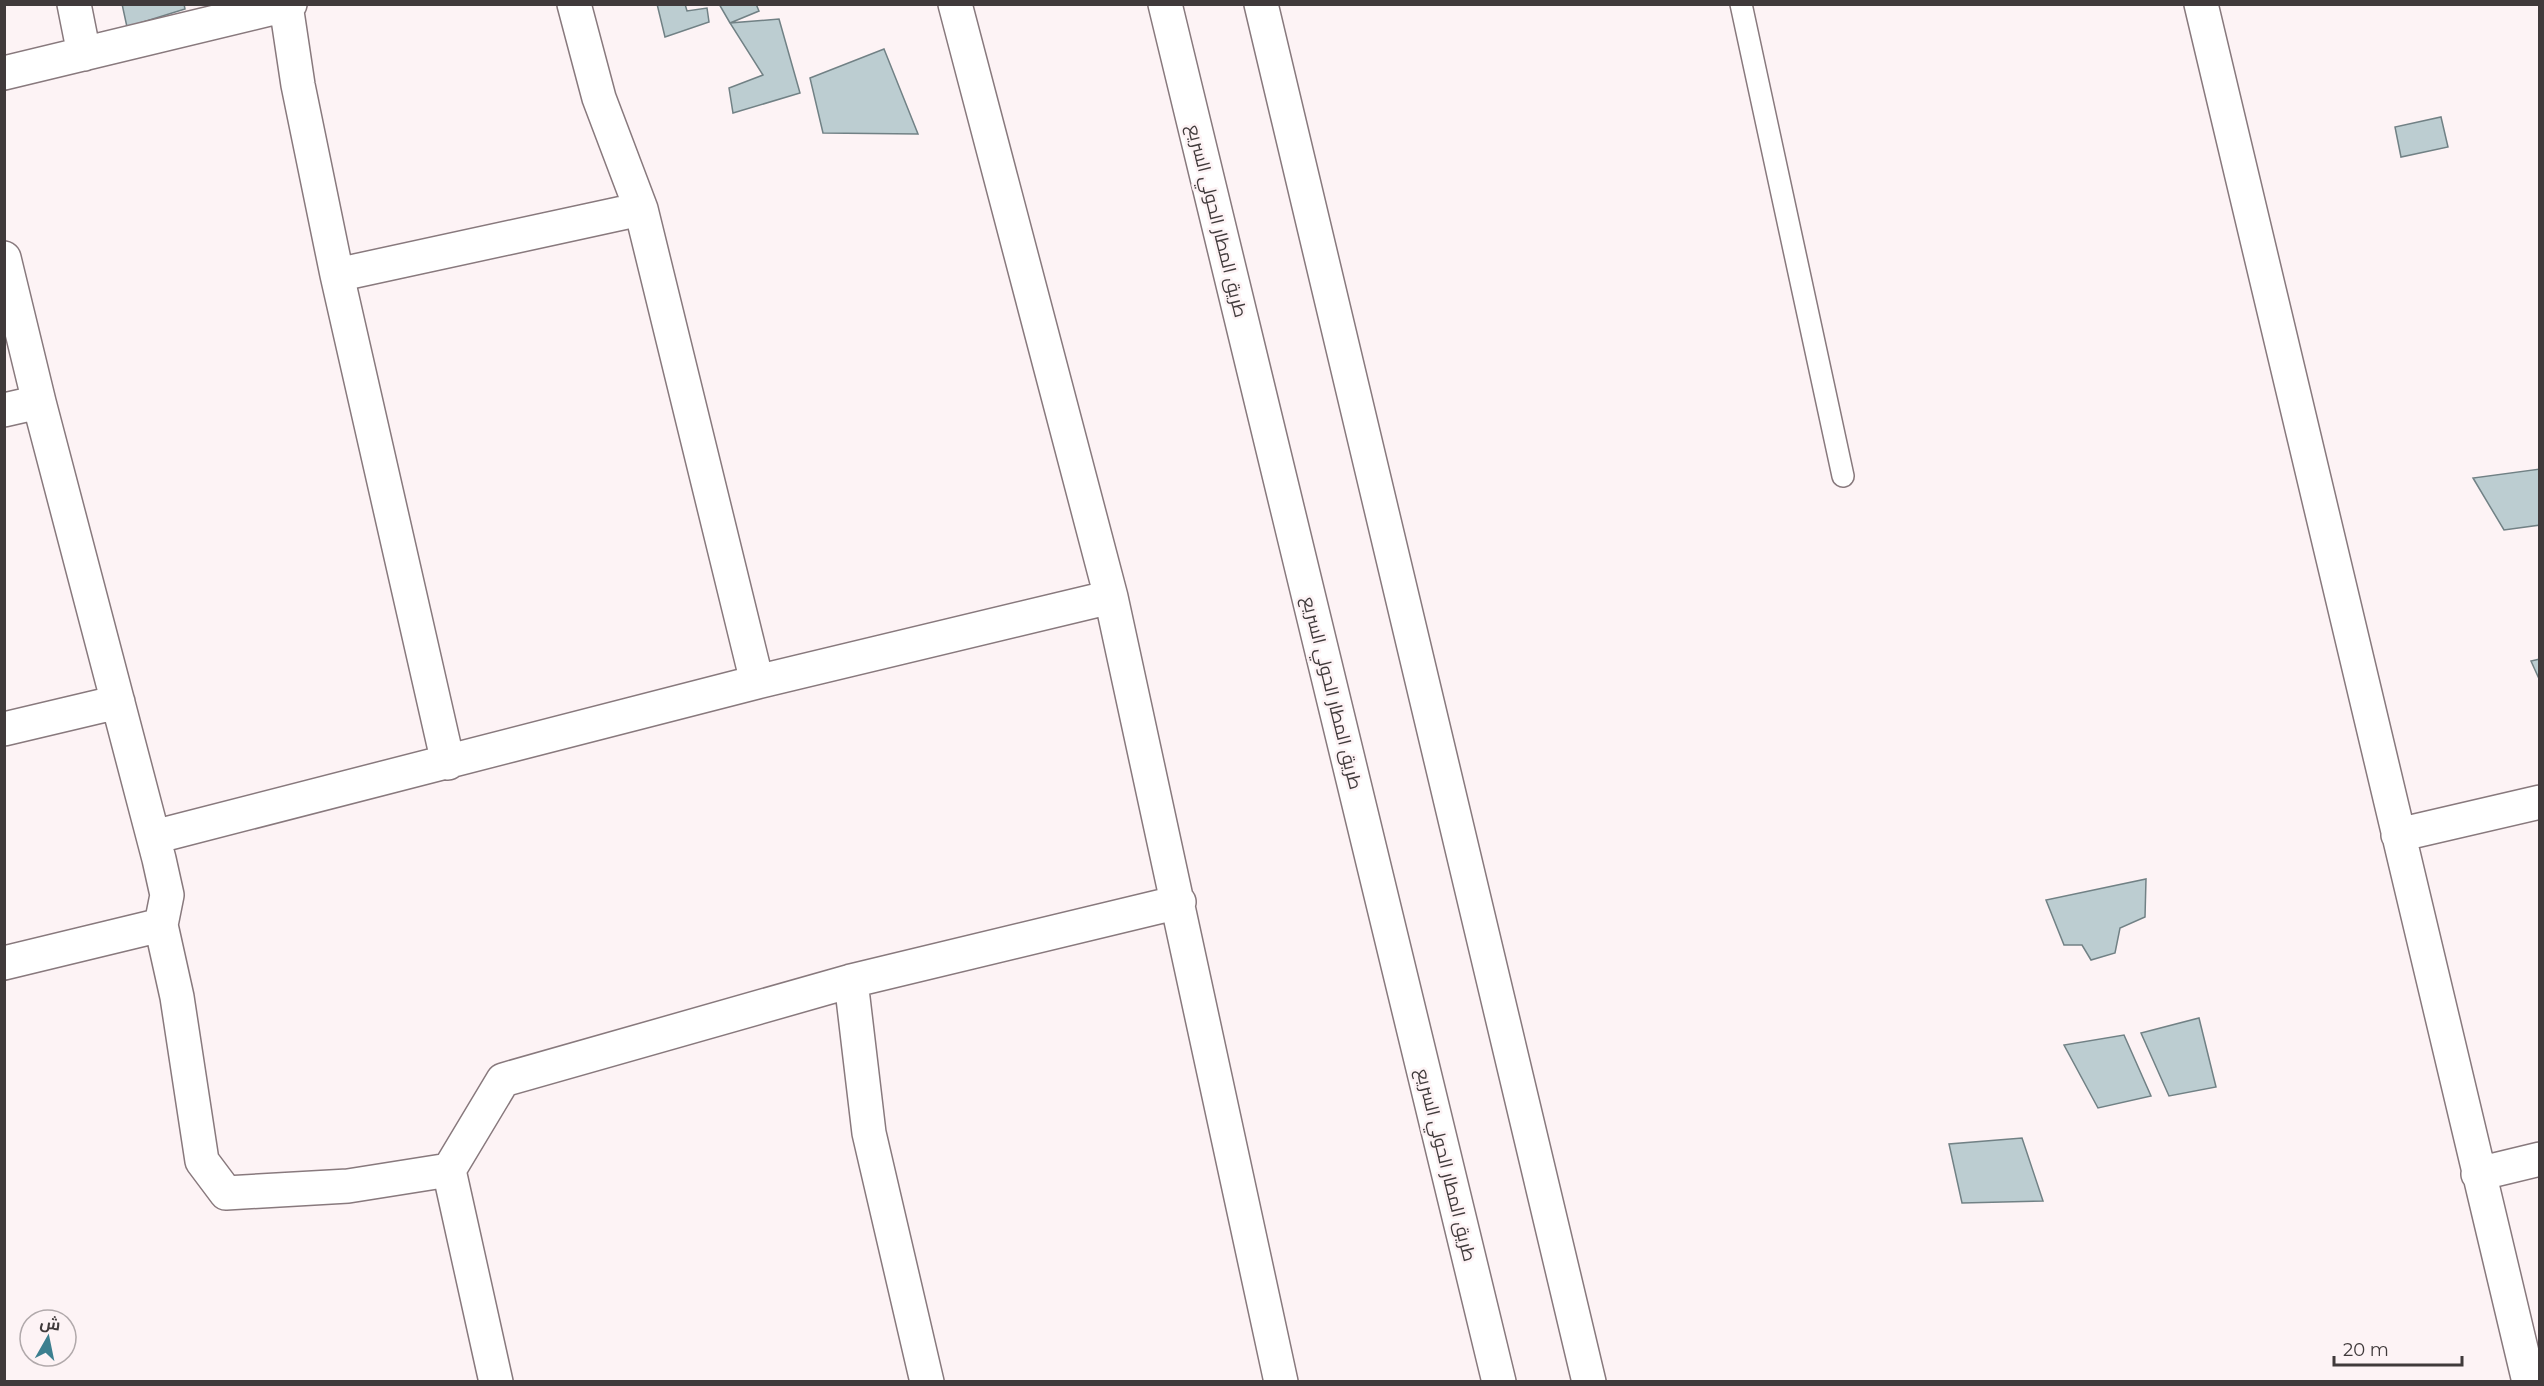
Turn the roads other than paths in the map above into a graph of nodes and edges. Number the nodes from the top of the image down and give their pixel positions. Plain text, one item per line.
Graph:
1 (74, 4) edge
2 (574, 4) edge
3 (955, 4) edge
4 (1165, 4) edge
5 (1261, 4) edge
6 (1741, 4) edge
7 (2201, 4) edge
8 (288, 5) edge
9 (84, 54) junction
10 (4, 73) edge
11 (640, 209) junction
12 (4, 258) edge
13 (337, 275) junction
14 (39, 402) junction
15 (4, 410) edge
16 (1844, 476) dead end
17 (1111, 597) junction
18 (757, 682) junction
19 (118, 702) junction
20 (4, 729) edge
21 (448, 763) junction
22 (2540, 802) edge
23 (2398, 835) junction
24 (154, 837) junction
25 (1179, 902) junction
26 (161, 925) junction
27 (4, 963) edge
28 (851, 981) junction
29 (2540, 1159) edge
30 (449, 1170) junction
31 (2478, 1174) junction
32 (496, 1382) edge
33 (927, 1382) edge
34 (1281, 1382) edge
35 (1499, 1382) edge
36 (1589, 1382) edge
37 (2529, 1382) edge

1 - 9 main road
2 - 11 main road
3 - 17 main road
4 - 35 main road, طريق المطار الحولي السريع
5 - 36 main road
6 - 16 lane
7 - 23 main road
8 - 9 main road
8 - 13 main road
9 - 10 main road
11 - 13 main road
11 - 18 main road
12 - 14 main road
13 - 21 main road
14 - 15 main road
14 - 19 main road
17 - 18 main road
17 - 25 main road
18 - 21 main road
19 - 20 main road
19 - 24 main road
21 - 24 main road
22 - 23 main road
23 - 31 main road
24 - 26 main road
25 - 28 main road
25 - 34 main road
26 - 27 main road
26 - 30 main road
28 - 30 main road
28 - 33 main road
29 - 31 main road
30 - 32 main road
31 - 37 main road

